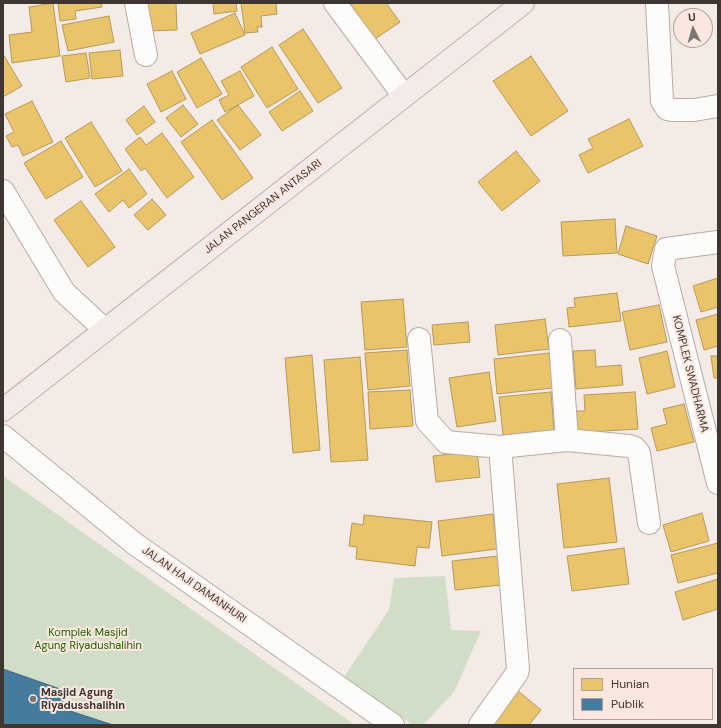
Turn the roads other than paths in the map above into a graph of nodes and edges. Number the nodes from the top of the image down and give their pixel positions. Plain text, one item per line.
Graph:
1 (136, 3) edge
2 (335, 3) edge
3 (523, 3) edge
4 (657, 3) edge
5 (146, 55) dead end
6 (404, 96) junction
7 (718, 106) edge
8 (3, 191) edge
9 (718, 242) edge
10 (105, 330) junction
11 (419, 339) dead end
12 (560, 340) dead end
13 (3, 410) edge
14 (3, 436) edge
15 (567, 440) junction
16 (500, 447) junction
17 (718, 483) edge
18 (649, 523) dead end
19 (393, 725) edge
20 (480, 725) edge

1 - 5 street
2 - 6 street
3 - 6 main road, JALAN PANGERAN ANTASARI
4 - 7 street
6 - 10 main road, JALAN PANGERAN ANTASARI
8 - 10 street
9 - 17 street, KOMPLEK SWADHARMA
10 - 13 main road, JALAN PANGERAN ANTASARI
11 - 16 street
12 - 15 street
14 - 19 street, JALAN HAJI DAMANHURI
15 - 16 street
15 - 18 street
16 - 20 street

